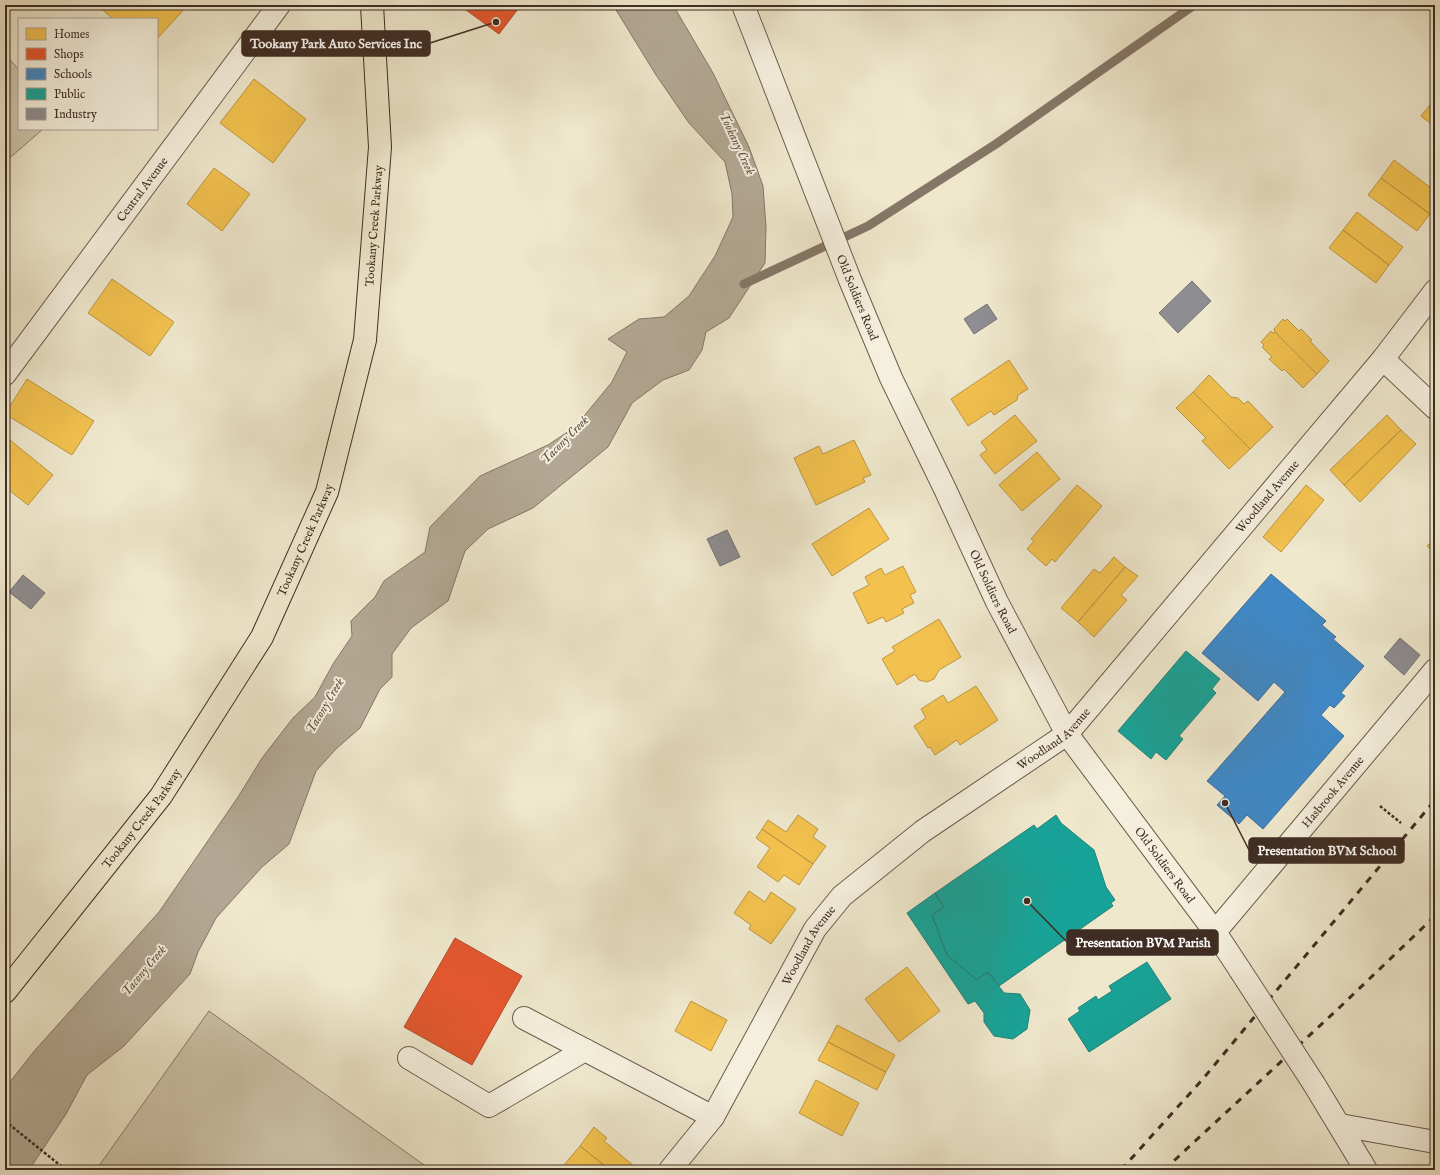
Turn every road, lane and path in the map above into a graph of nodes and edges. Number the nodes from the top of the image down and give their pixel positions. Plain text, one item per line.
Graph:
1 (279, 5) edge
2 (372, 5) edge
3 (743, 5) edge
4 (1435, 291) edge
5 (1383, 359) junction
6 (5, 374) edge
7 (1435, 408) edge
8 (1435, 670) edge
9 (1067, 734) junction
10 (1380, 806) dead end
11 (1401, 823) dead end
12 (1215, 932) junction
13 (5, 992) edge
14 (524, 1018) dead end
15 (585, 1050) junction
16 (409, 1058) dead end
17 (713, 1117) junction
18 (5, 1121) edge
19 (1340, 1125) junction
20 (1435, 1142) edge
21 (66, 1170) edge
22 (670, 1170) edge
23 (1366, 1170) edge

1 - 6 street, Central Avenue
2 - 13 main road, Tookany Creek Parkway
3 - 9 street, Old Soldiers Road
4 - 5 street, Woodland Avenue
5 - 7 street
5 - 9 street, Woodland Avenue
8 - 12 street, Hasbrook Avenue
9 - 12 street, Old Soldiers Road
9 - 17 street, Woodland Avenue
10 - 11 path
12 - 19 street, Old Soldiers Road, bridge
14 - 15 street
15 - 16 street
15 - 17 street
17 - 22 street, Woodland Avenue
18 - 21 path
19 - 20 street
19 - 23 street, Old Soldiers Road

